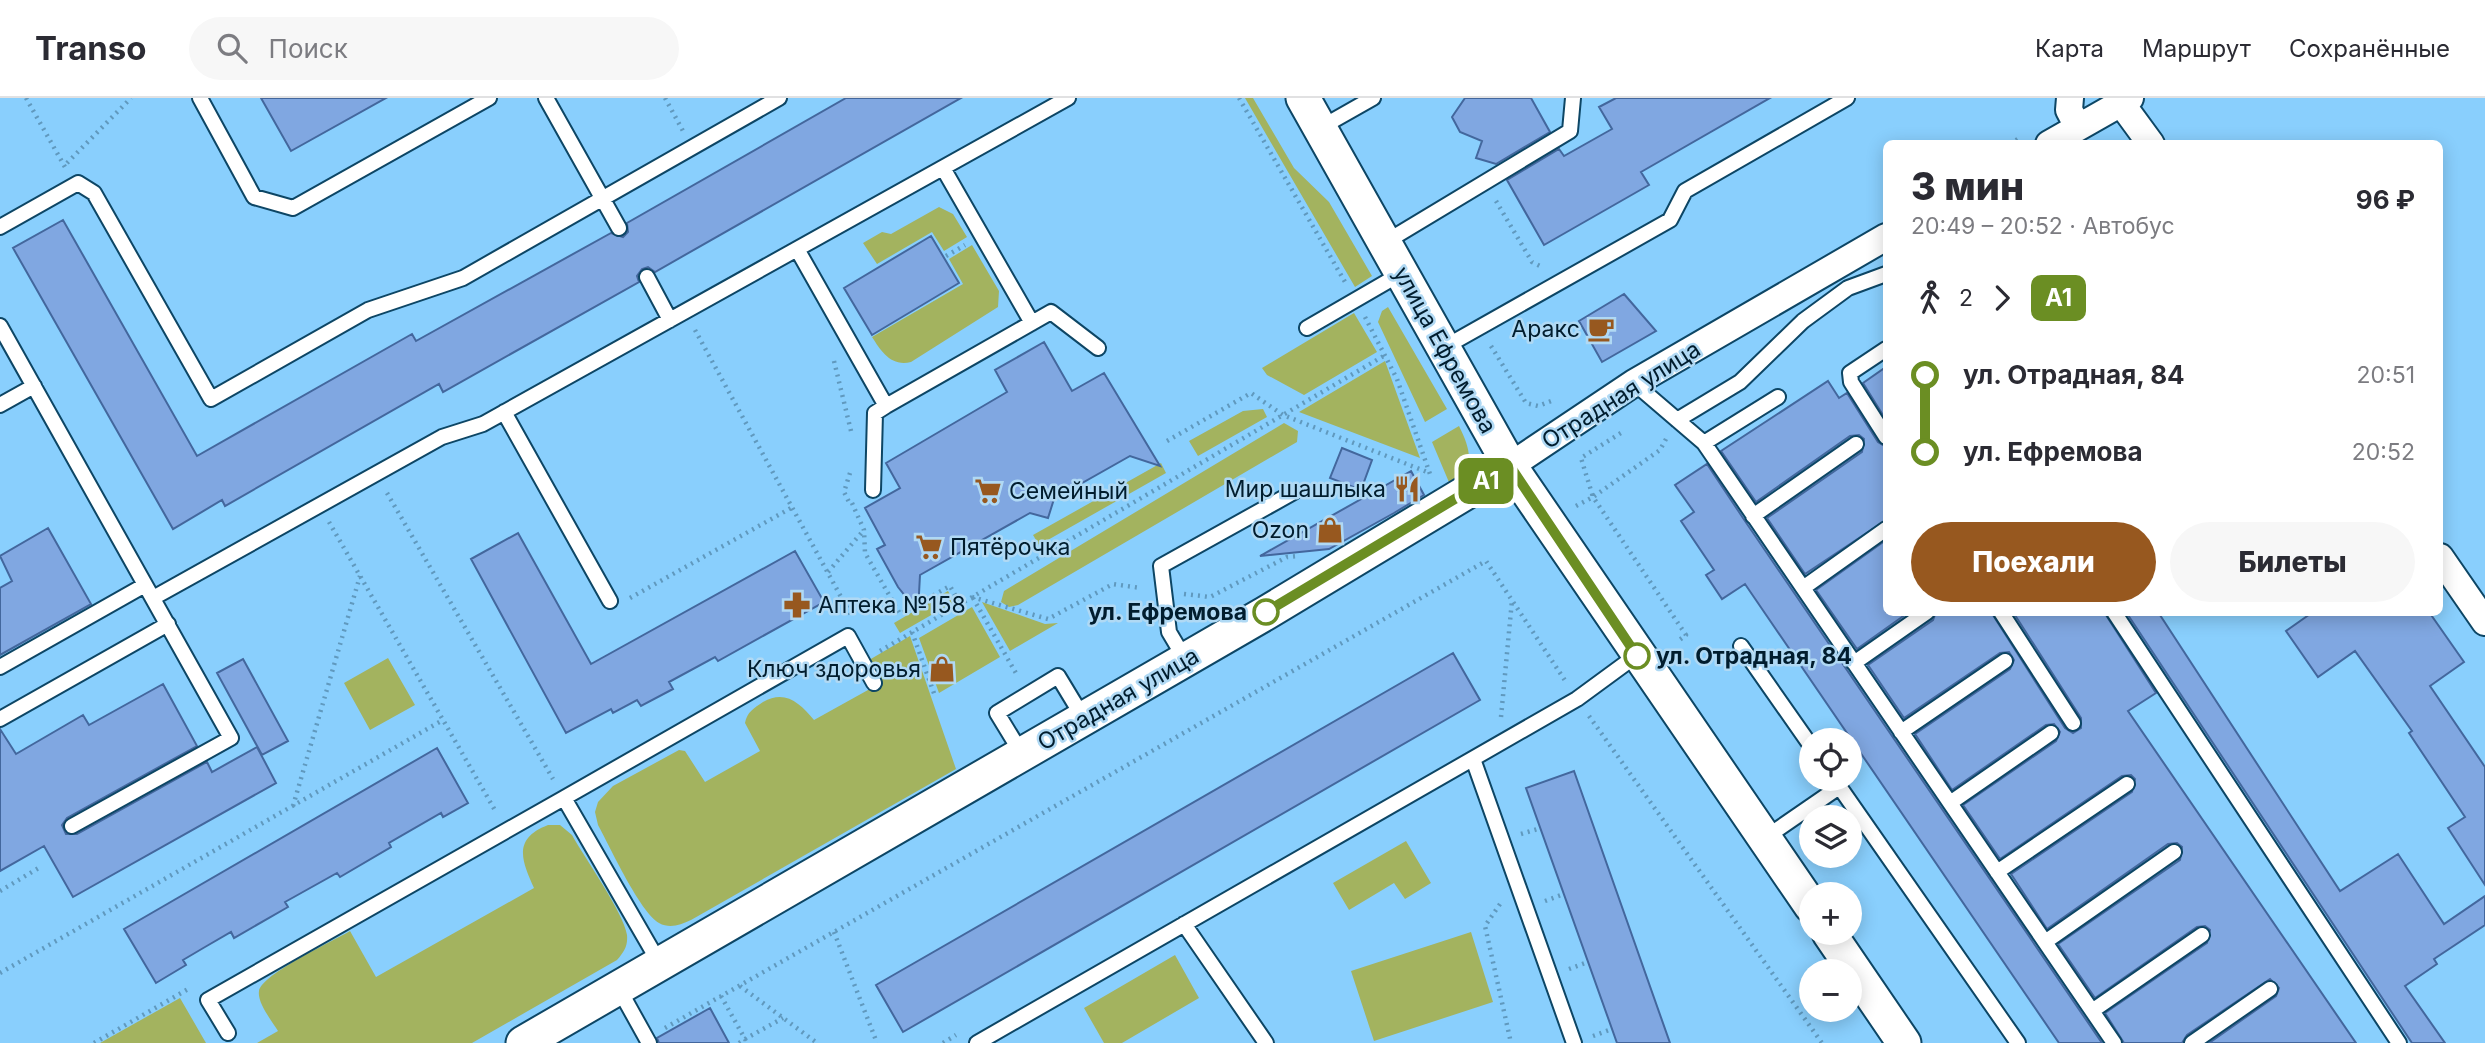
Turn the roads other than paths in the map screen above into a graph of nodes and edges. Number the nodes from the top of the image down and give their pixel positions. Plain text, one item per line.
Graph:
1 (200, 98) edge
2 (489, 98) edge
3 (546, 98) edge
4 (779, 98) edge
5 (1068, 98) edge
6 (1303, 98) edge
7 (1373, 98) edge
8 (1573, 98) edge
9 (1847, 98) edge
10 (2070, 98) edge
11 (2125, 100) edge
12 (1047, 103) edge
13 (2078, 127) junction
14 (1320, 128) junction
15 (2056, 140) edge
16 (2149, 140) edge
17 (943, 168) junction
18 (603, 198) junction
19 (0, 227) edge
20 (619, 228) dead end
21 (1883, 239) edge
22 (1384, 243) junction
23 (797, 249) junction
24 (1402, 273) junction
25 (647, 277) dead end
26 (1883, 277) edge
27 (670, 320) junction
28 (1032, 323) junction
29 (0, 326) edge
30 (1307, 328) dead end
31 (1098, 348) dead end
32 (1443, 348) junction
33 (1883, 351) edge
34 (1634, 383) junction
35 (34, 386) junction
36 (1778, 397) dead end
37 (0, 405) edge
38 (886, 406) junction
39 (504, 412) junction
40 (1677, 420) junction
41 (1883, 432) edge
42 (1704, 443) junction
43 (1856, 444) dead end
44 (1510, 466) junction
45 (873, 490) road end
46 (1294, 492) dead end
47 (1753, 516) junction
48 (1883, 531) edge
49 (2443, 561) edge
50 (145, 585) junction
51 (1803, 588) junction
52 (153, 598) junction
53 (617, 601) road end
54 (1921, 616) edge
55 (2004, 616) edge
56 (2117, 616) edge
57 (2485, 622) edge
58 (168, 624) junction
59 (1741, 646) dead end
60 (1637, 656) junction
61 (1185, 659) junction
62 (2005, 661) dead end
63 (1854, 663) junction
64 (0, 667) edge
65 (874, 682) dead end
66 (0, 719) edge
67 (1084, 719) junction
68 (2073, 723) dead end
69 (1799, 729) edge
70 (1901, 732) junction
71 (2051, 733) dead end
72 (1022, 754) junction
73 (1473, 759) junction
74 (2127, 784) dead end
75 (1827, 791) edge
76 (1843, 791) edge
77 (564, 798) junction
78 (1950, 803) junction
79 (72, 826) dead end
80 (1765, 838) junction
81 (2174, 852) dead end
82 (1997, 872) junction
83 (1799, 888) edge
84 (1184, 924) junction
85 (2202, 935) dead end
86 (2045, 942) junction
87 (1837, 945) edge
88 (661, 965) junction
89 (619, 989) junction
90 (2270, 989) dead end
91 (2092, 1011) junction
92 (229, 1033) dead end
93 (648, 1041) edge
94 (523, 1043) edge
95 (977, 1043) edge
96 (1266, 1043) edge
97 (1574, 1043) edge
98 (1904, 1043) edge
99 (2018, 1043) edge
100 (2114, 1043) edge
101 (2192, 1043) edge
102 (2399, 1043) edge

1 - 2 lane
3 - 18 lane
4 - 18 lane
5 - 12 lane
6 - 14 street, улица Ефремова
7 - 14 lane
8 - 22 lane
9 - 32 lane
10 - 13 street
11 - 13 street
11 - 16 street
12 - 17 lane
13 - 15 street
14 - 22 street, улица Ефремова
17 - 23 lane
17 - 28 lane
18 - 19 lane
18 - 20 lane
21 - 34 street, Отрадная улица
22 - 24 street, улица Ефремова
23 - 27 lane
23 - 38 lane
24 - 30 lane
24 - 32 street, улица Ефремова
25 - 27 lane
26 - 40 lane
27 - 39 lane
28 - 31 lane
28 - 38 lane
29 - 35 lane
32 - 44 street, улица Ефремова
33 - 41 lane
34 - 40 lane
34 - 44 street, Отрадная улица
35 - 37 lane
35 - 50 lane
36 - 42 lane
38 - 45 lane
39 - 52 lane
39 - 53 lane
40 - 42 lane
42 - 47 lane
43 - 47 lane
44 - 60 street, улица Ефремова
44 - 61 street, Отрадная улица
46 - 61 lane
47 - 51 lane
48 - 51 lane
49 - 57 street
50 - 52 lane
50 - 64 lane
51 - 63 lane
52 - 58 lane
54 - 63 lane
55 - 68 lane
56 - 102 lane
58 - 66 lane
58 - 79 lane
59 - 69 lane
60 - 73 lane
60 - 80 street, улица Ефремова
61 - 67 street, Отрадная улица
62 - 70 lane
63 - 70 lane
65 - 77 lane
67 - 72 street, Отрадная улица
67 - 72 lane
70 - 78 lane
71 - 78 lane
72 - 88 street, Отрадная улица
73 - 84 lane
73 - 97 lane
74 - 82 lane
75 - 80 lane
76 - 99 lane
77 - 88 lane
77 - 92 lane
78 - 82 lane
80 - 83 street, улица Ефремова
81 - 86 lane
82 - 86 lane
84 - 95 lane
84 - 96 lane
85 - 91 lane
86 - 91 lane
87 - 98 street
88 - 89 street, Отрадная улица
89 - 93 lane
89 - 94 street, Отрадная улица
90 - 101 lane
91 - 100 lane

